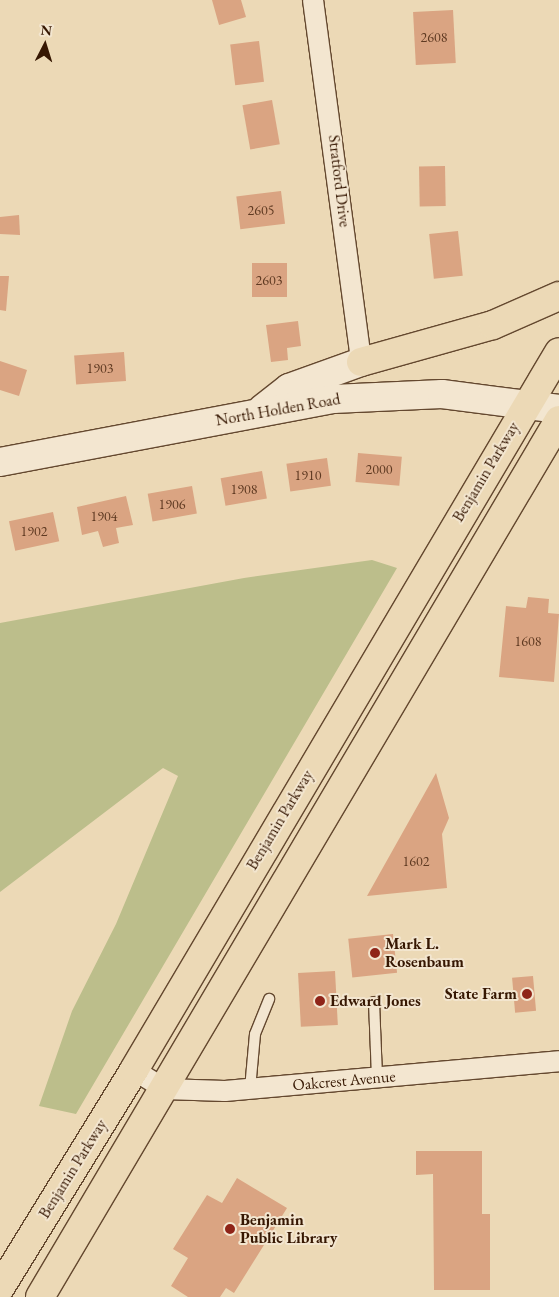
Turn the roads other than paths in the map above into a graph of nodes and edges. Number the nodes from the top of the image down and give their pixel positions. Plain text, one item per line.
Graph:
1 (312, 0) edge
2 (559, 296) edge
3 (559, 352) edge
4 (361, 362) junction
5 (526, 405) junction
6 (559, 409) edge
7 (256, 413) junction
8 (559, 420) edge
9 (0, 462) edge
10 (269, 999) dead end
11 (374, 1002) dead end
12 (559, 1061) edge
13 (134, 1070) junction
14 (377, 1078) junction
15 (164, 1089) junction
16 (250, 1089) junction
17 (0, 1288) edge
18 (40, 1297) edge

1 - 4 street, Stratford Drive
2 - 4 main road
3 - 5 main road, Benjamin Parkway
4 - 7 main road
5 - 6 main road, North Holden Road
5 - 7 main road, North Holden Road
5 - 13 main road, Benjamin Parkway
7 - 9 main road, North Holden Road
8 - 15 main road
10 - 16 lane
11 - 14 lane
12 - 14 street, Oakcrest Avenue
13 - 15 street
13 - 17 main road, Benjamin Parkway
14 - 16 street, Oakcrest Avenue
15 - 16 street, Oakcrest Avenue
15 - 18 main road

